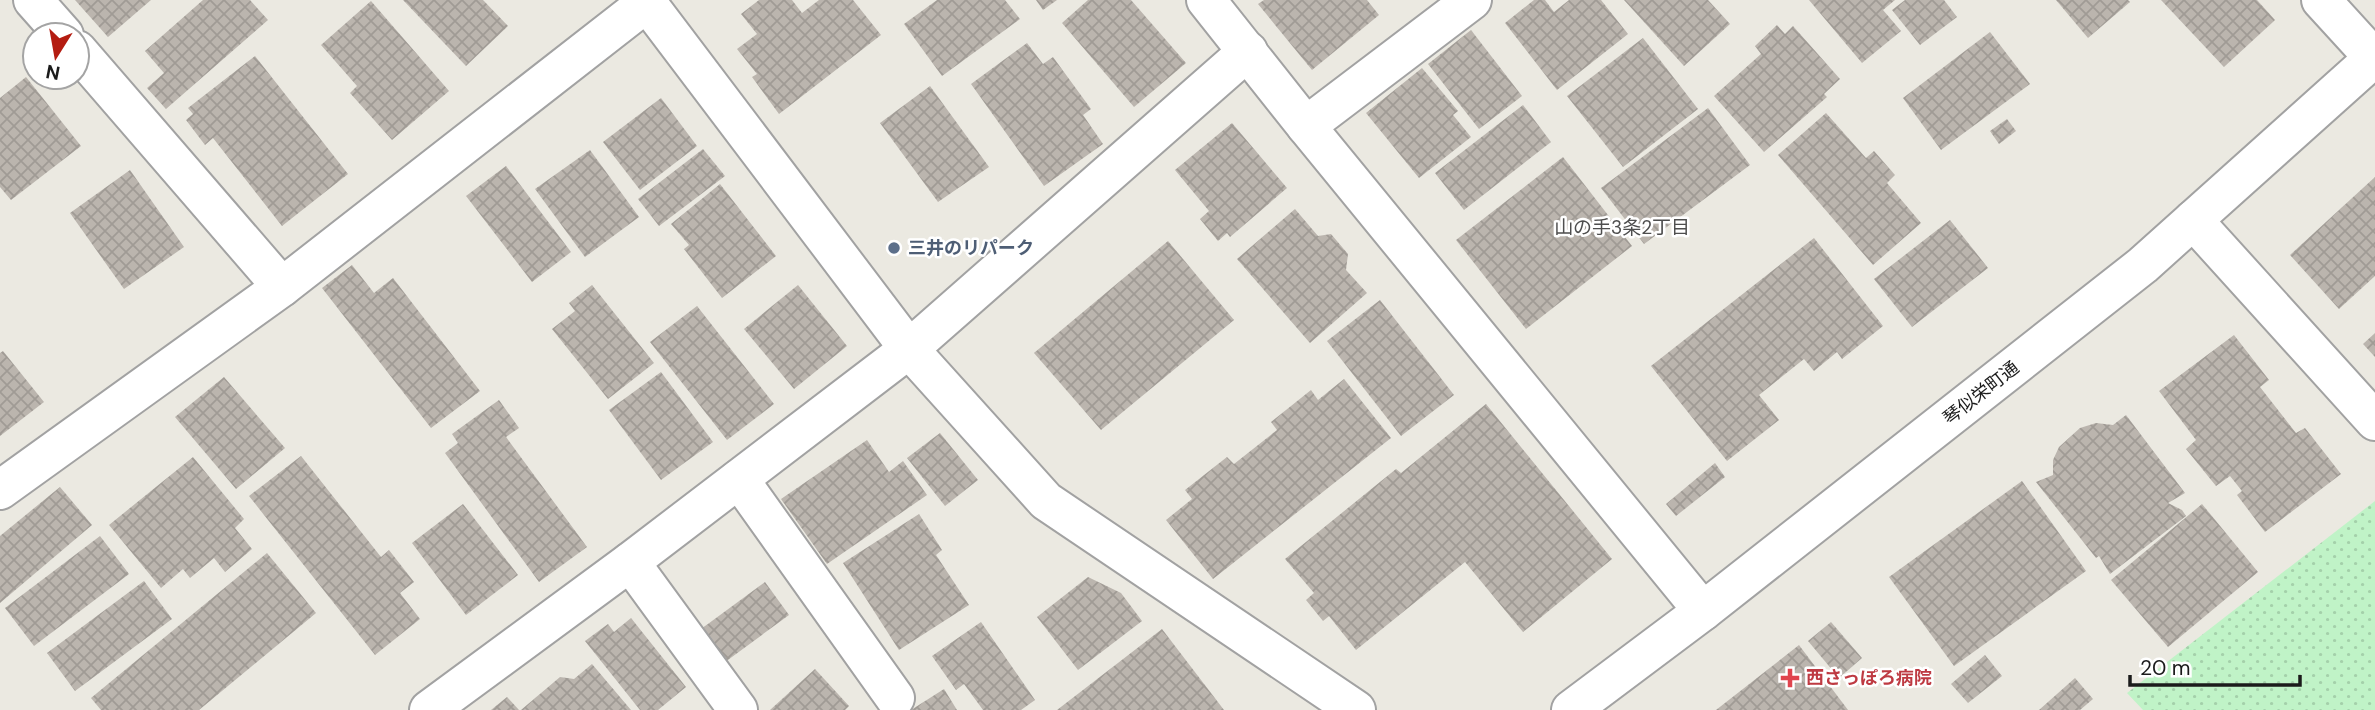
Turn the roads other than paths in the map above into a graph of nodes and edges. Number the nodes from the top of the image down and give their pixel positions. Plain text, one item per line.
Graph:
1 (33, 0) edge
2 (1206, 0) edge
3 (1472, 0) edge
4 (2321, 0) edge
5 (647, 1) edge
6 (52, 21) edge
7 (1248, 51) junction
8 (2374, 58) edge
9 (91, 66) edge
10 (1306, 126) junction
11 (2193, 220) junction
12 (282, 287) junction
13 (909, 349) junction
14 (2375, 421) edge
15 (739, 479) junction
16 (0, 490) edge
17 (630, 562) junction
18 (1703, 611) junction
19 (895, 698) dead end
20 (429, 710) edge
21 (738, 710) edge
22 (1356, 710) edge
23 (1571, 710) edge

1 - 6 street
2 - 7 street
3 - 10 street
4 - 8 street
5 - 12 street
5 - 13 street
7 - 10 street
7 - 13 street
8 - 11 street, 琴似栄町通
9 - 12 street
10 - 18 street
11 - 14 street
11 - 18 street, 琴似栄町通
12 - 16 street
13 - 15 street
13 - 22 street
15 - 17 street
15 - 19 street
17 - 20 street
17 - 21 street
18 - 23 street, 琴似栄町通

